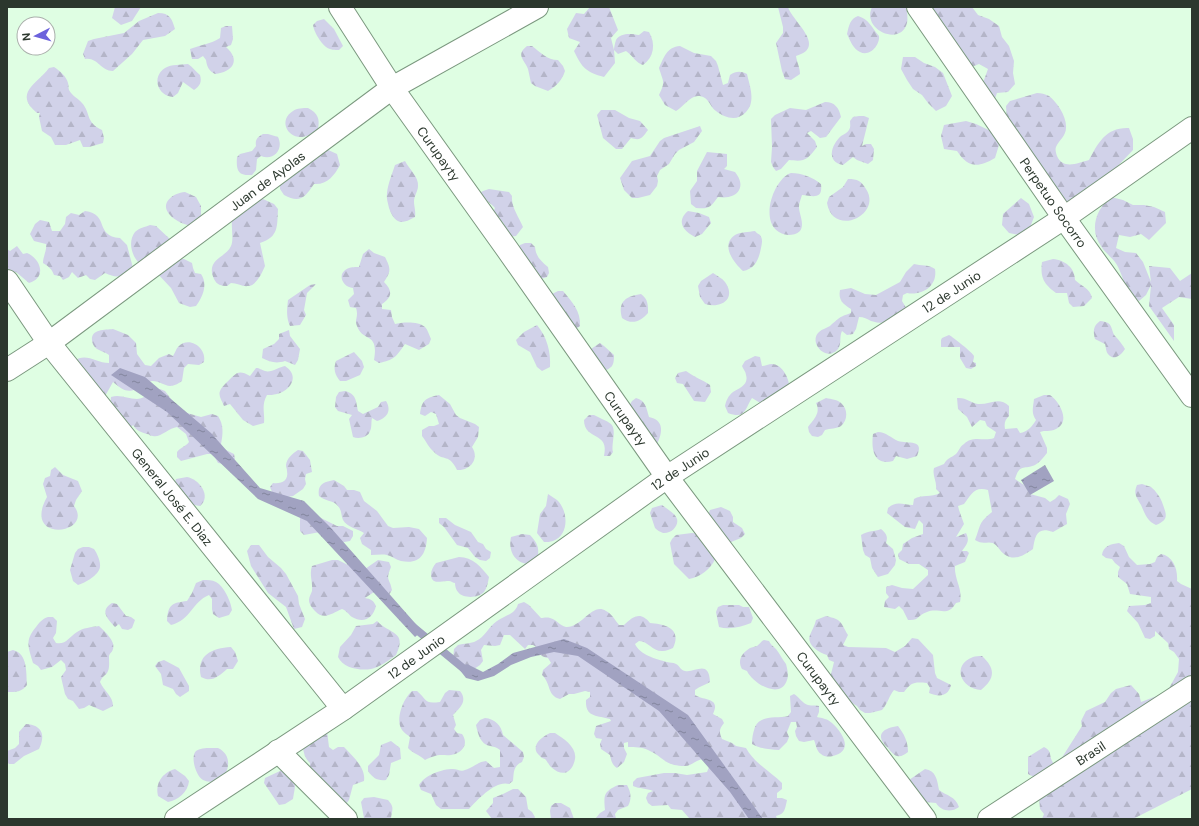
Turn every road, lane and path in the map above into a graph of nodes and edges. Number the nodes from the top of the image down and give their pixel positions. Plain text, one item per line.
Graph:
1 (340, 7) edge
2 (537, 7) edge
3 (918, 7) edge
4 (392, 88) junction
5 (1192, 128) edge
6 (1064, 218) junction
7 (7, 282) edge
8 (49, 343) junction
9 (7, 370) edge
10 (1192, 396) edge
11 (667, 477) junction
12 (1192, 687) edge
13 (343, 709) junction
14 (278, 751) junction
15 (176, 819) edge
16 (346, 819) edge
17 (925, 819) edge
18 (989, 819) edge

1 - 4 street, Curupayty
2 - 4 street, Juan de Ayolas
3 - 6 street, Perpetuo Socorro
4 - 8 street, Juan de Ayolas
4 - 11 street, Curupayty
5 - 6 street, 12 de Junio
6 - 10 street, Perpetuo Socorro
6 - 11 street, 12 de Junio
7 - 8 street, General José E. Diaz
8 - 9 street, Juan de Ayolas
8 - 13 street, General José E. Diaz
11 - 13 street, 12 de Junio
11 - 17 street, Curupayty
12 - 18 street, Brasil
13 - 14 street, 12 de Junio
14 - 15 street, 12 de Junio
14 - 16 street

